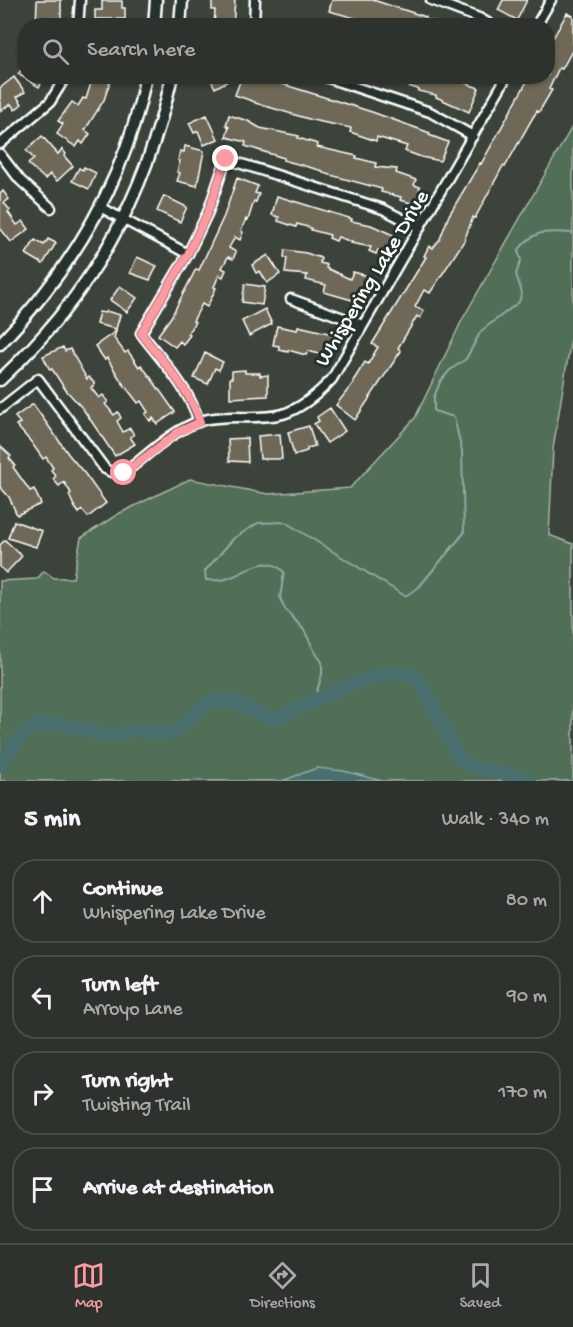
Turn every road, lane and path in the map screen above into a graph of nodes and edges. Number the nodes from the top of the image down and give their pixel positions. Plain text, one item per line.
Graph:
1 (80, 0) edge
2 (156, 0) edge
3 (182, 0) edge
4 (255, 0) edge
5 (431, 0) edge
6 (551, 0) edge
7 (79, 18) edge
8 (155, 18) edge
9 (181, 18) edge
10 (254, 18) edge
11 (479, 18) edge
12 (541, 18) edge
13 (61, 84) edge
14 (144, 84) edge
15 (170, 84) edge
16 (346, 84) edge
17 (502, 84) edge
18 (473, 136) junction
19 (0, 144) edge
20 (0, 154) edge
21 (100, 207) junction
22 (51, 208) dead end
23 (124, 219) junction
24 (420, 228) junction
25 (188, 254) junction
26 (291, 299) dead end
27 (363, 325) junction
28 (0, 344) edge
29 (0, 380) edge
30 (0, 409) edge
31 (200, 422) junction

1 - 7 street
2 - 8 main road
3 - 9 main road
4 - 10 street
5 - 11 street
6 - 12 street
13 - 19 street
14 - 21 main road
15 - 23 main road
16 - 18 street
17 - 18 street, Whispering Lake Drive
18 - 24 street, Whispering Lake Drive
20 - 22 street
21 - 23 street
21 - 28 main road
23 - 25 street
23 - 29 main road
24 - 25 street
24 - 27 street, Whispering Lake Drive
25 - 31 street
26 - 27 street
27 - 31 street, Whispering Lake Drive
30 - 31 street, Whispering Lake Drive

